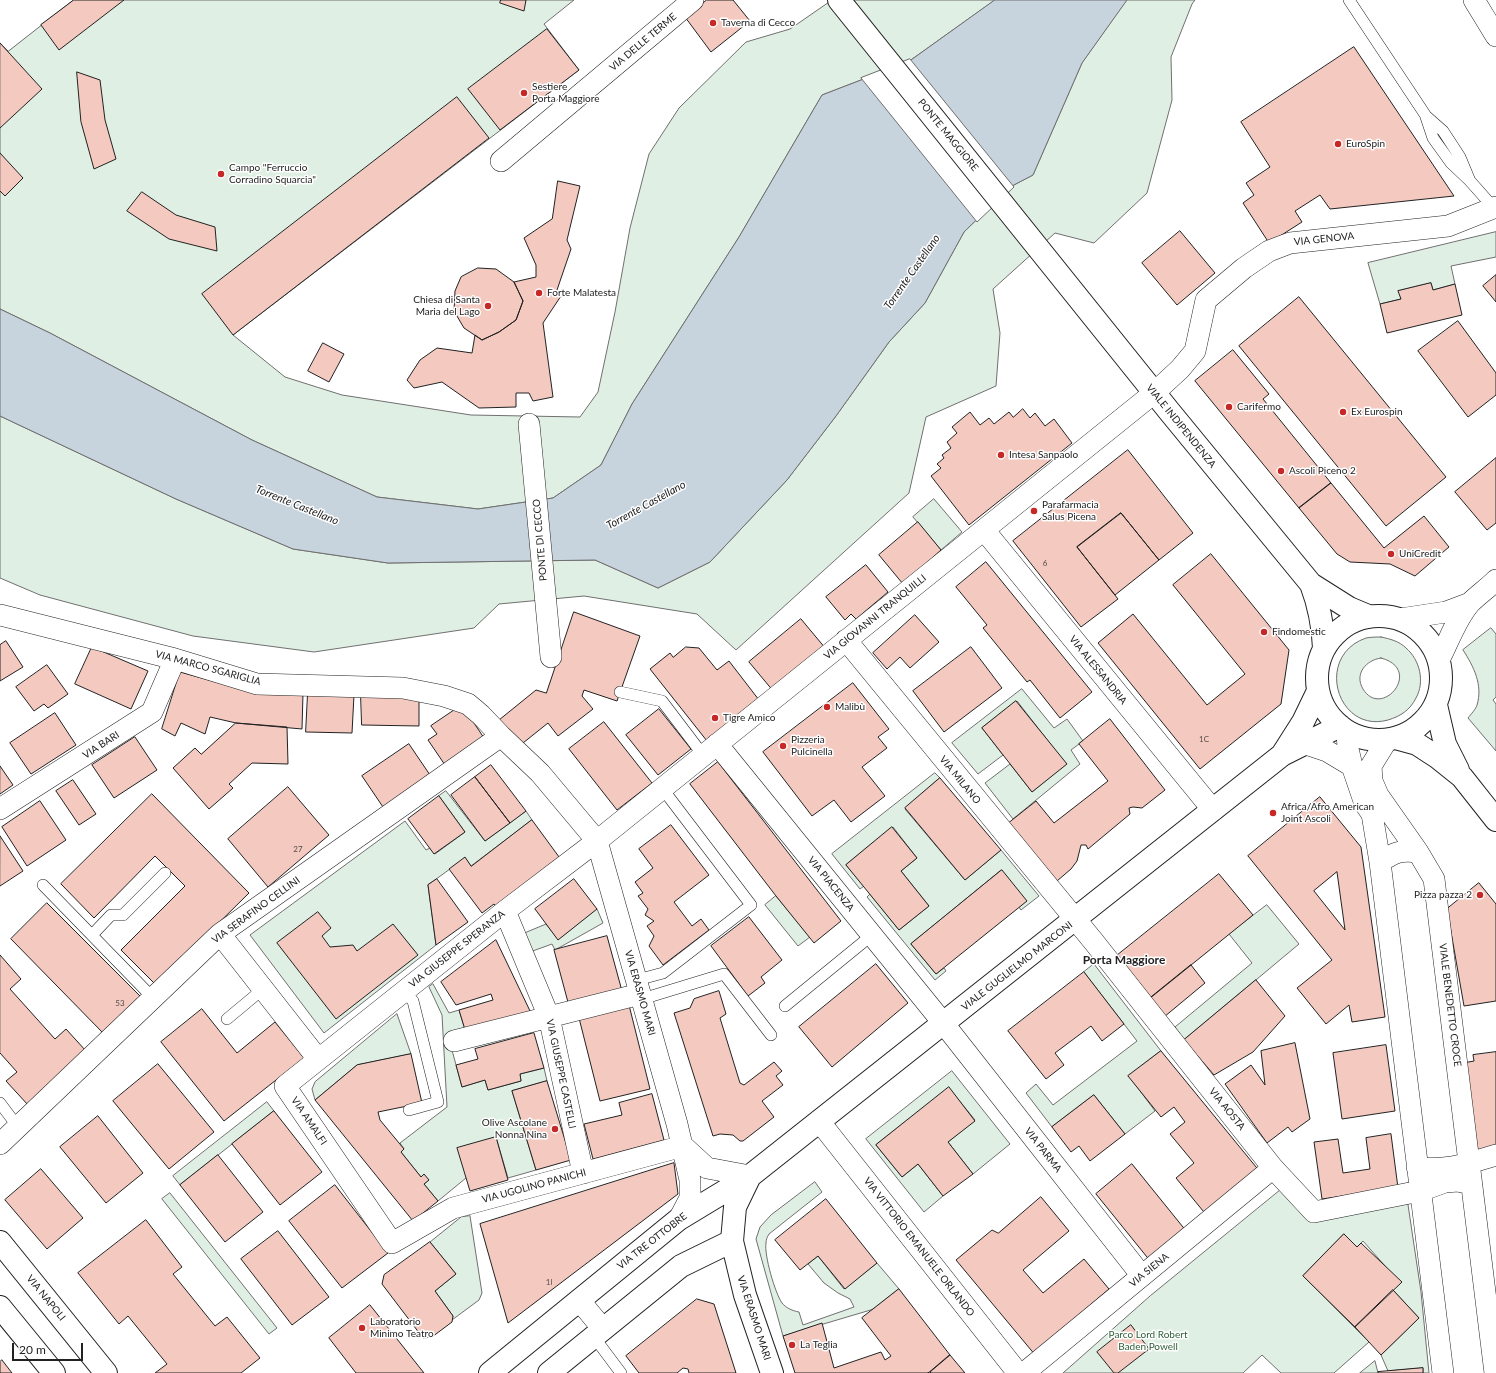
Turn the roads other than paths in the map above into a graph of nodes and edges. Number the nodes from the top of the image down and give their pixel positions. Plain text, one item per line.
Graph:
1 (693, 0) edge
2 (1348, 0) edge
3 (1474, 0) edge
4 (840, 2) edge
5 (1496, 36) edge
6 (501, 161) dead end
7 (1495, 208) edge
8 (1054, 267) joint
9 (1154, 393) junction
10 (529, 424) dead end
11 (984, 530) junction
12 (1496, 580) edge
13 (1310, 584) junction
14 (1470, 603) junction
15 (0, 615) edge
16 (1368, 616) junction
17 (1400, 619) junction
18 (846, 640) junction
19 (1324, 648) junction
20 (551, 657) dead end
21 (175, 659) junction
22 (1439, 660) junction
23 (1318, 691) junction
24 (620, 692) dead end
25 (1436, 705) junction
26 (1344, 729) junction
27 (501, 736) junction
28 (1391, 739) junction
29 (1306, 744) junction
30 (710, 749) junction
31 (1282, 755) junction
32 (1352, 766) junction
33 (1462, 777) junction
34 (662, 788) junction
35 (0, 809) edge
36 (1213, 810) junction
37 (1496, 820) edge
38 (596, 841) junction
39 (1418, 852) junction
40 (1380, 862) junction
41 (165, 873) dead end
42 (42, 885) dead end
43 (505, 911) junction
44 (1075, 919) junction
45 (220, 934) junction
46 (92, 935) junction
47 (872, 935) junction
48 (263, 989) junction
49 (404, 991) junction
50 (640, 991) junction
51 (153, 998) junction
52 (785, 1006) dead end
53 (549, 1017) junction
54 (227, 1019) dead end
55 (944, 1024) junction
56 (771, 1035) dead end
57 (454, 1041) dead end
58 (318, 1059) junction
59 (0, 1103) edge
60 (409, 1110) dead end
61 (819, 1121) junction
62 (18, 1127) junction
63 (0, 1144) edge
64 (683, 1146) junction
65 (1496, 1155) edge
66 (1469, 1162) junction
67 (1417, 1167) junction
68 (1273, 1168) junction
69 (583, 1173) junction
70 (750, 1176) junction
71 (1471, 1184) junction
72 (1420, 1191) junction
73 (679, 1219) junction
74 (732, 1241) junction
75 (0, 1242) edge
76 (392, 1243) joint
77 (1142, 1276) junction
78 (579, 1300) junction
79 (0, 1307) edge
80 (598, 1333) junction
81 (54, 1373) edge
82 (106, 1373) edge
83 (490, 1373) edge
84 (549, 1373) edge
85 (621, 1373) edge
86 (772, 1373) edge
87 (1018, 1373) edge
88 (1024, 1373) edge
89 (1443, 1373) edge
90 (1495, 1373) edge

1 - 6 street, VIA DELLE TERME
2 - 7 lane
3 - 5 street
4 - 8 street, PONTE MAGGIORE
7 - 9 street, VIA GENOVA
8 - 9 street, VIALE INDIPENDENZA
9 - 11 street, VIA GIOVANNI TRANQUILLI
9 - 13 street, VIALE INDIPENDENZA
10 - 20 street, PONTE DI CECCO
11 - 18 street, VIA GIOVANNI TRANQUILLI
11 - 36 street, VIA ALESSANDRIA
12 - 14 street
13 - 16 street, VIALE INDIPENDENZA
13 - 19 street, VIALE INDIPENDENZA
14 - 17 street
14 - 22 street
15 - 21 street, VIA MARCO SGARIGLIA
16 - 17 street, VIALE INDIPENDENZA
16 - 19 street, VIALE INDIPENDENZA
17 - 22 street, VIALE INDIPENDENZA
18 - 30 street, VIA GIOVANNI TRANQUILLI
18 - 44 street, VIA MILANO
19 - 23 street, VIALE INDIPENDENZA
21 - 27 street, VIA MARCO SGARIGLIA
21 - 35 street, VIA BARI
22 - 25 street, VIALE INDIPENDENZA
23 - 26 street, VIALE INDIPENDENZA
23 - 31 street, VIALE GUGLIELMO MARCONI
24 - 30 lane
25 - 28 street, VIALE INDIPENDENZA
25 - 33 street, VIALE INDIPENDENZA
26 - 28 street, VIALE INDIPENDENZA
26 - 29 street, VIALE GUGLIELMO MARCONI
26 - 32 street
27 - 38 street, VIA MARCO SGARIGLIA
27 - 45 street, VIA SERAFINO CELLINI
28 - 33 street, VIALE INDIPENDENZA
28 - 39 street, VIALE BENEDETTO CROCE
29 - 31 street, VIALE GUGLIELMO MARCONI
29 - 32 street
30 - 34 street, VIA GIOVANNI TRANQUILLI
30 - 47 street, VIA PIACENZA
31 - 36 street, VIALE GUGLIELMO MARCONI
32 - 40 street
33 - 37 street, VIALE INDIPENDENZA
34 - 38 street, VIA GIOVANNI TRANQUILLI
34 - 50 lane
36 - 44 street, VIALE GUGLIELMO MARCONI
38 - 43 street, VIA GIUSEPPE SPERANZA
38 - 50 street, VIA ERASMO MARI
39 - 40 street
39 - 66 street, VIALE BENEDETTO CROCE
40 - 67 street
41 - 46 lane
42 - 46 lane
43 - 49 street, VIA GIUSEPPE SPERANZA
43 - 53 street, VIA GIUSEPPE CASTELLI
44 - 55 street, VIALE GUGLIELMO MARCONI
44 - 68 street, VIA AOSTA
45 - 48 street
45 - 51 street, VIA SERAFINO CELLINI
46 - 51 lane
47 - 52 lane
47 - 55 street, VIA PIACENZA
48 - 54 lane
48 - 58 street
49 - 58 street, VIA GIUSEPPE SPERANZA
49 - 60 lane
50 - 53 street
50 - 56 lane
50 - 64 street, VIA ERASMO MARI
51 - 62 street, VIA SERAFINO CELLINI
53 - 57 street
53 - 69 street, VIA GIUSEPPE CASTELLI
55 - 61 street, VIALE GUGLIELMO MARCONI
55 - 77 street, VIA PARMA
58 - 76 street, VIA AMALFI
59 - 62 lane
61 - 70 street, VIALE GUGLIELMO MARCONI
61 - 87 street, VIA VITTORIO EMANUELE ORLANDO
62 - 63 street, VIA SERAFINO CELLINI
64 - 69 street, VIA UGOLINO PANICHI
64 - 70 street
64 - 73 street, VIA ERASMO MARI
65 - 66 street
66 - 67 street
66 - 71 street, VIALE BENEDETTO CROCE
67 - 72 street
68 - 72 street, VIA AOSTA
68 - 77 street, VIA SIENA
69 - 76 street, VIA UGOLINO PANICHI
70 - 73 street, VIA TRE OTTOBRE
70 - 74 street, VIA ERASMO MARI
71 - 72 street
71 - 90 street, VIALE BENEDETTO CROCE
72 - 89 street
73 - 78 street, VIA TRE OTTOBRE
74 - 80 street
74 - 86 street, VIA ERASMO MARI
75 - 82 street, VIA NAPOLI
77 - 88 street, VIA SIENA
78 - 80 street
78 - 83 street, VIA TRE OTTOBRE
79 - 81 street
80 - 84 street
80 - 85 lane

